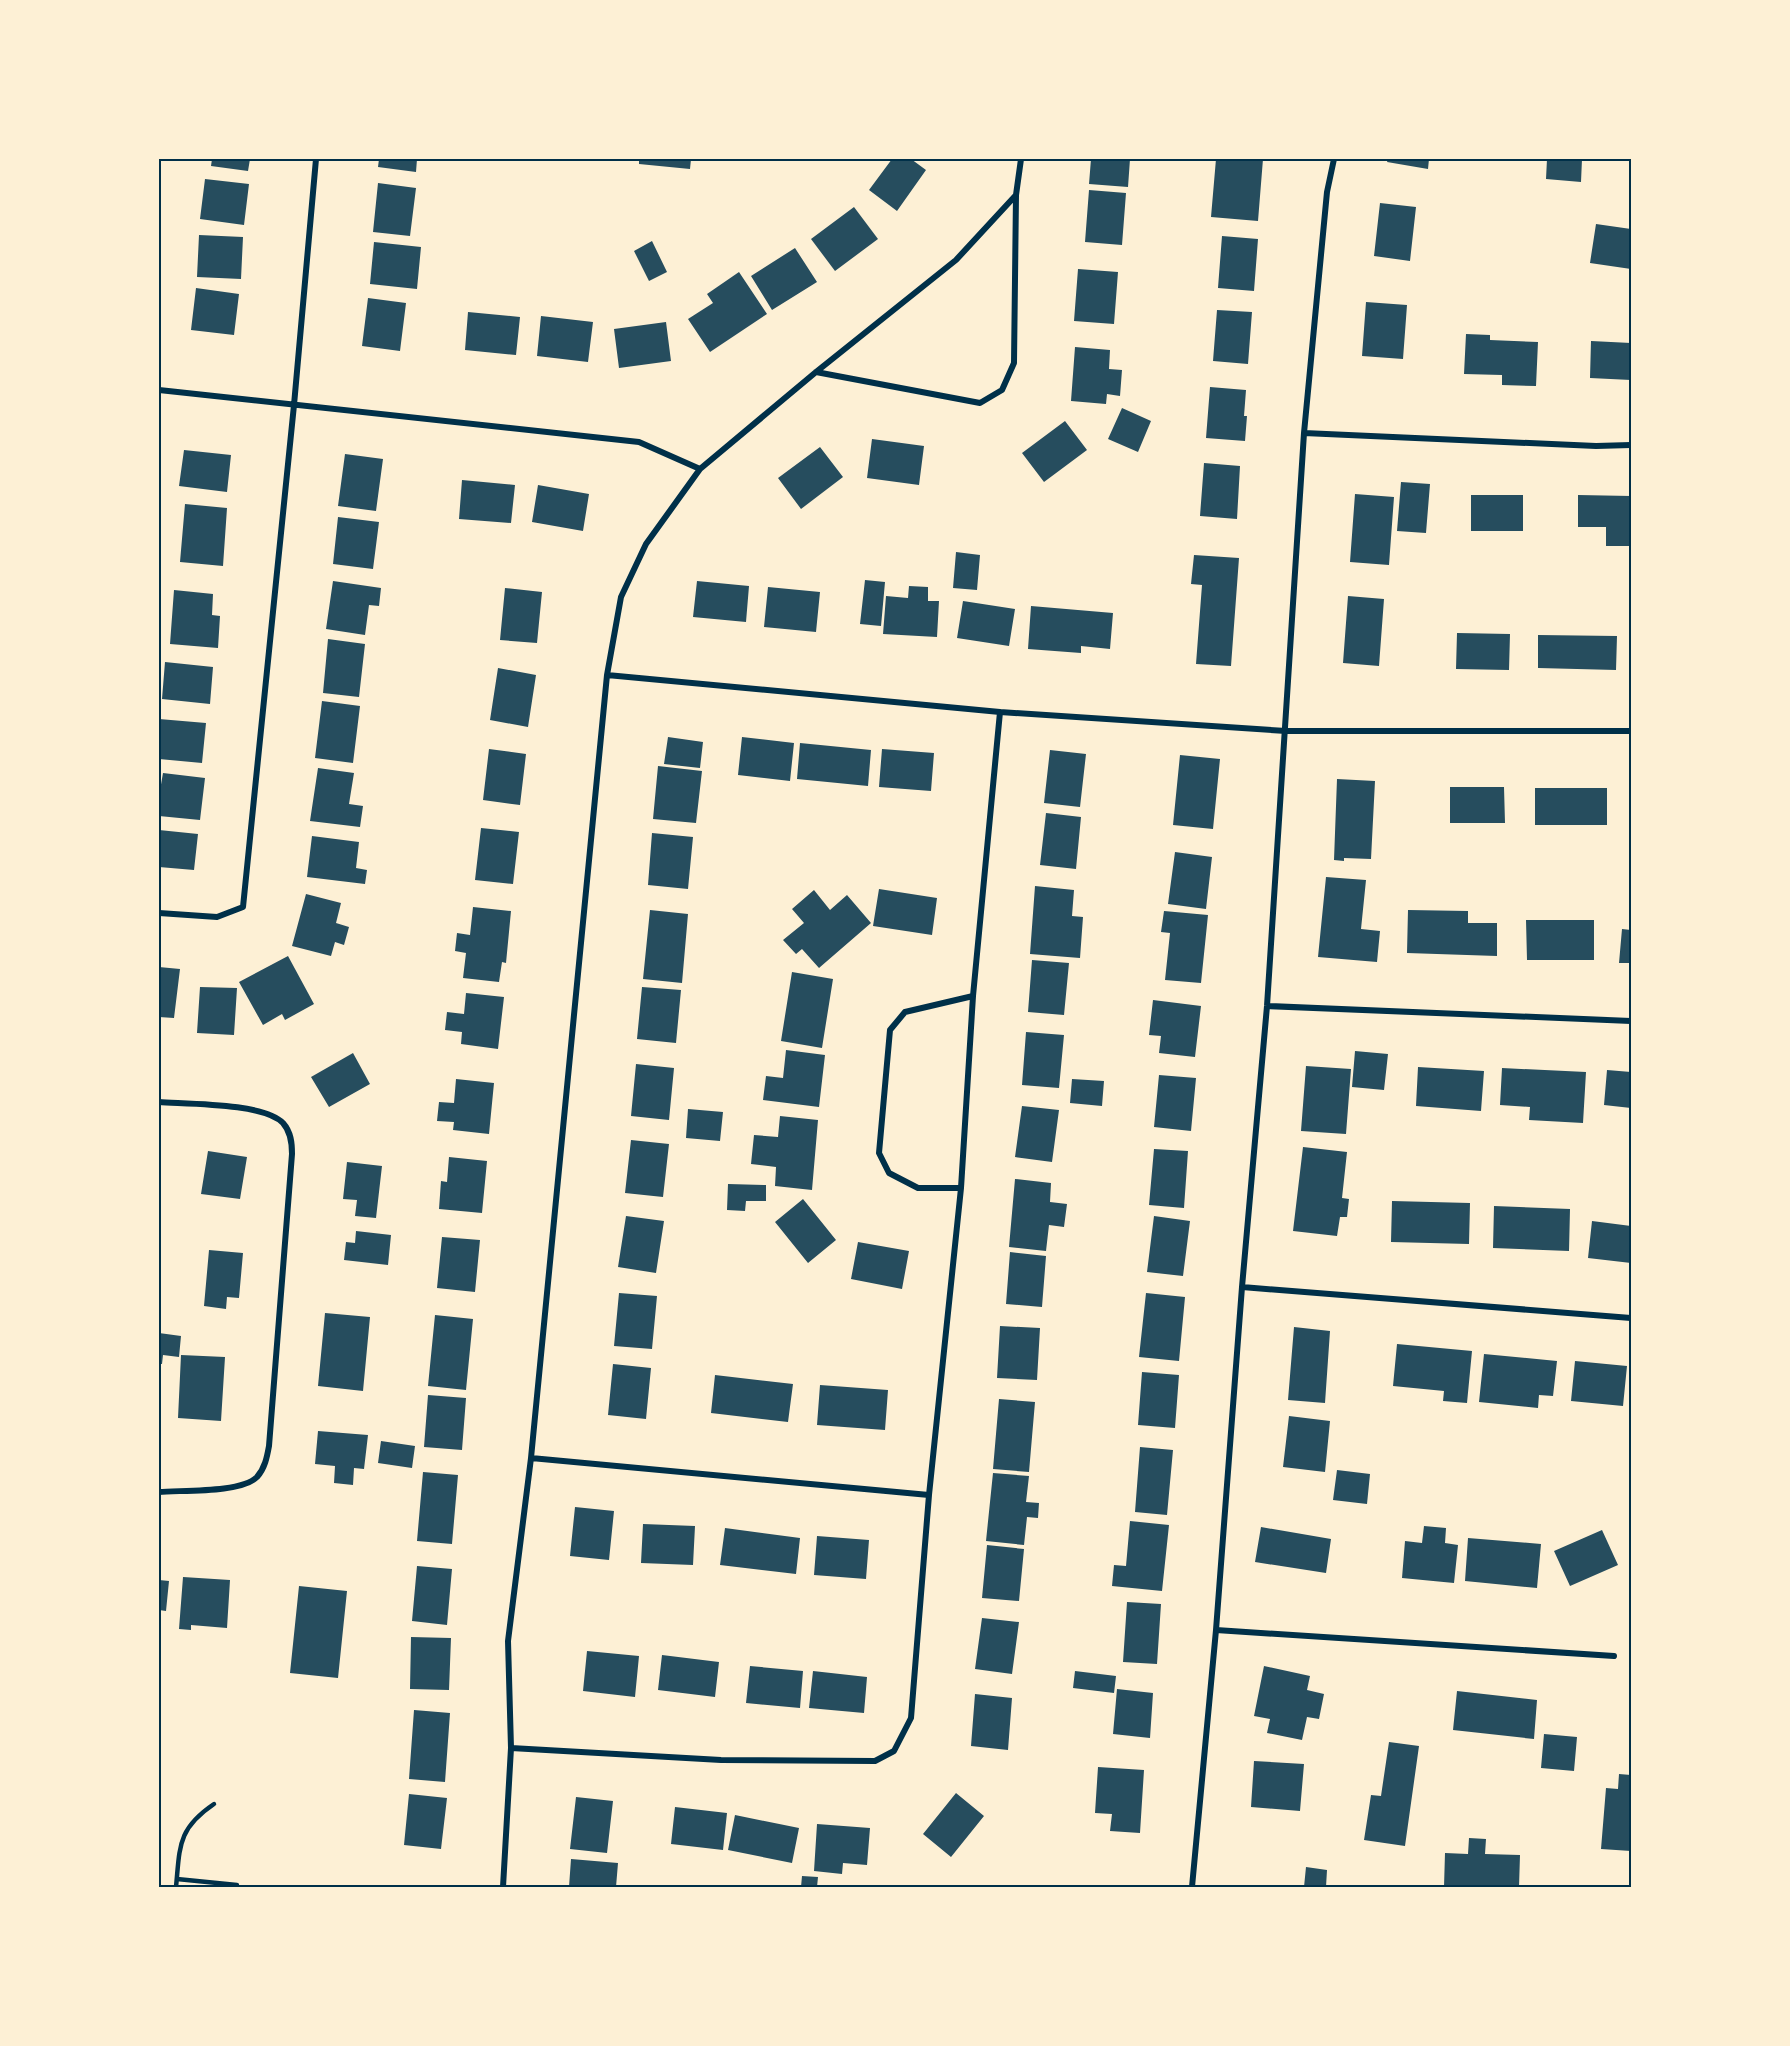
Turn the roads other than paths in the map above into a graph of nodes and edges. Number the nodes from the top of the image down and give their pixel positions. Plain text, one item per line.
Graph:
1 (316, 159) edge
2 (1021, 159) edge
3 (1334, 159) edge
4 (1016, 195) junction
5 (816, 372) junction
6 (159, 390) edge
7 (294, 405) junction
8 (1304, 433) junction
9 (1631, 446) edge
10 (700, 469) junction
11 (607, 675) junction
12 (1000, 712) junction
13 (1286, 731) junction
14 (1631, 731) edge
15 (159, 913) edge
16 (973, 996) junction
17 (1267, 1006) junction
18 (1631, 1021) edge
19 (159, 1102) edge
20 (961, 1188) junction
21 (1242, 1287) junction
22 (1631, 1318) edge
23 (531, 1458) junction
24 (159, 1492) edge
25 (929, 1495) junction
26 (1216, 1630) junction
27 (1614, 1656) dead end
28 (511, 1748) junction
29 (213, 1804) dead end
30 (177, 1879) junction
31 (237, 1885) dead end
32 (176, 1887) edge
33 (503, 1887) edge
34 (1192, 1887) edge

1 - 7 street
2 - 4 street
3 - 8 street
4 - 5 street
4 - 5 street
5 - 10 street
6 - 7 street
7 - 10 street
7 - 15 street
8 - 9 street
8 - 13 street
10 - 11 street
11 - 12 street
11 - 23 street
12 - 13 street
12 - 16 street
13 - 14 street
13 - 17 street
16 - 20 street
16 - 20 street
17 - 18 street
17 - 21 street
19 - 24 street
20 - 25 street
21 - 22 street
21 - 26 street
23 - 25 street
23 - 28 street
25 - 28 street
26 - 27 street
26 - 34 street
28 - 33 street
29 - 30 lane
30 - 31 lane
30 - 32 lane

